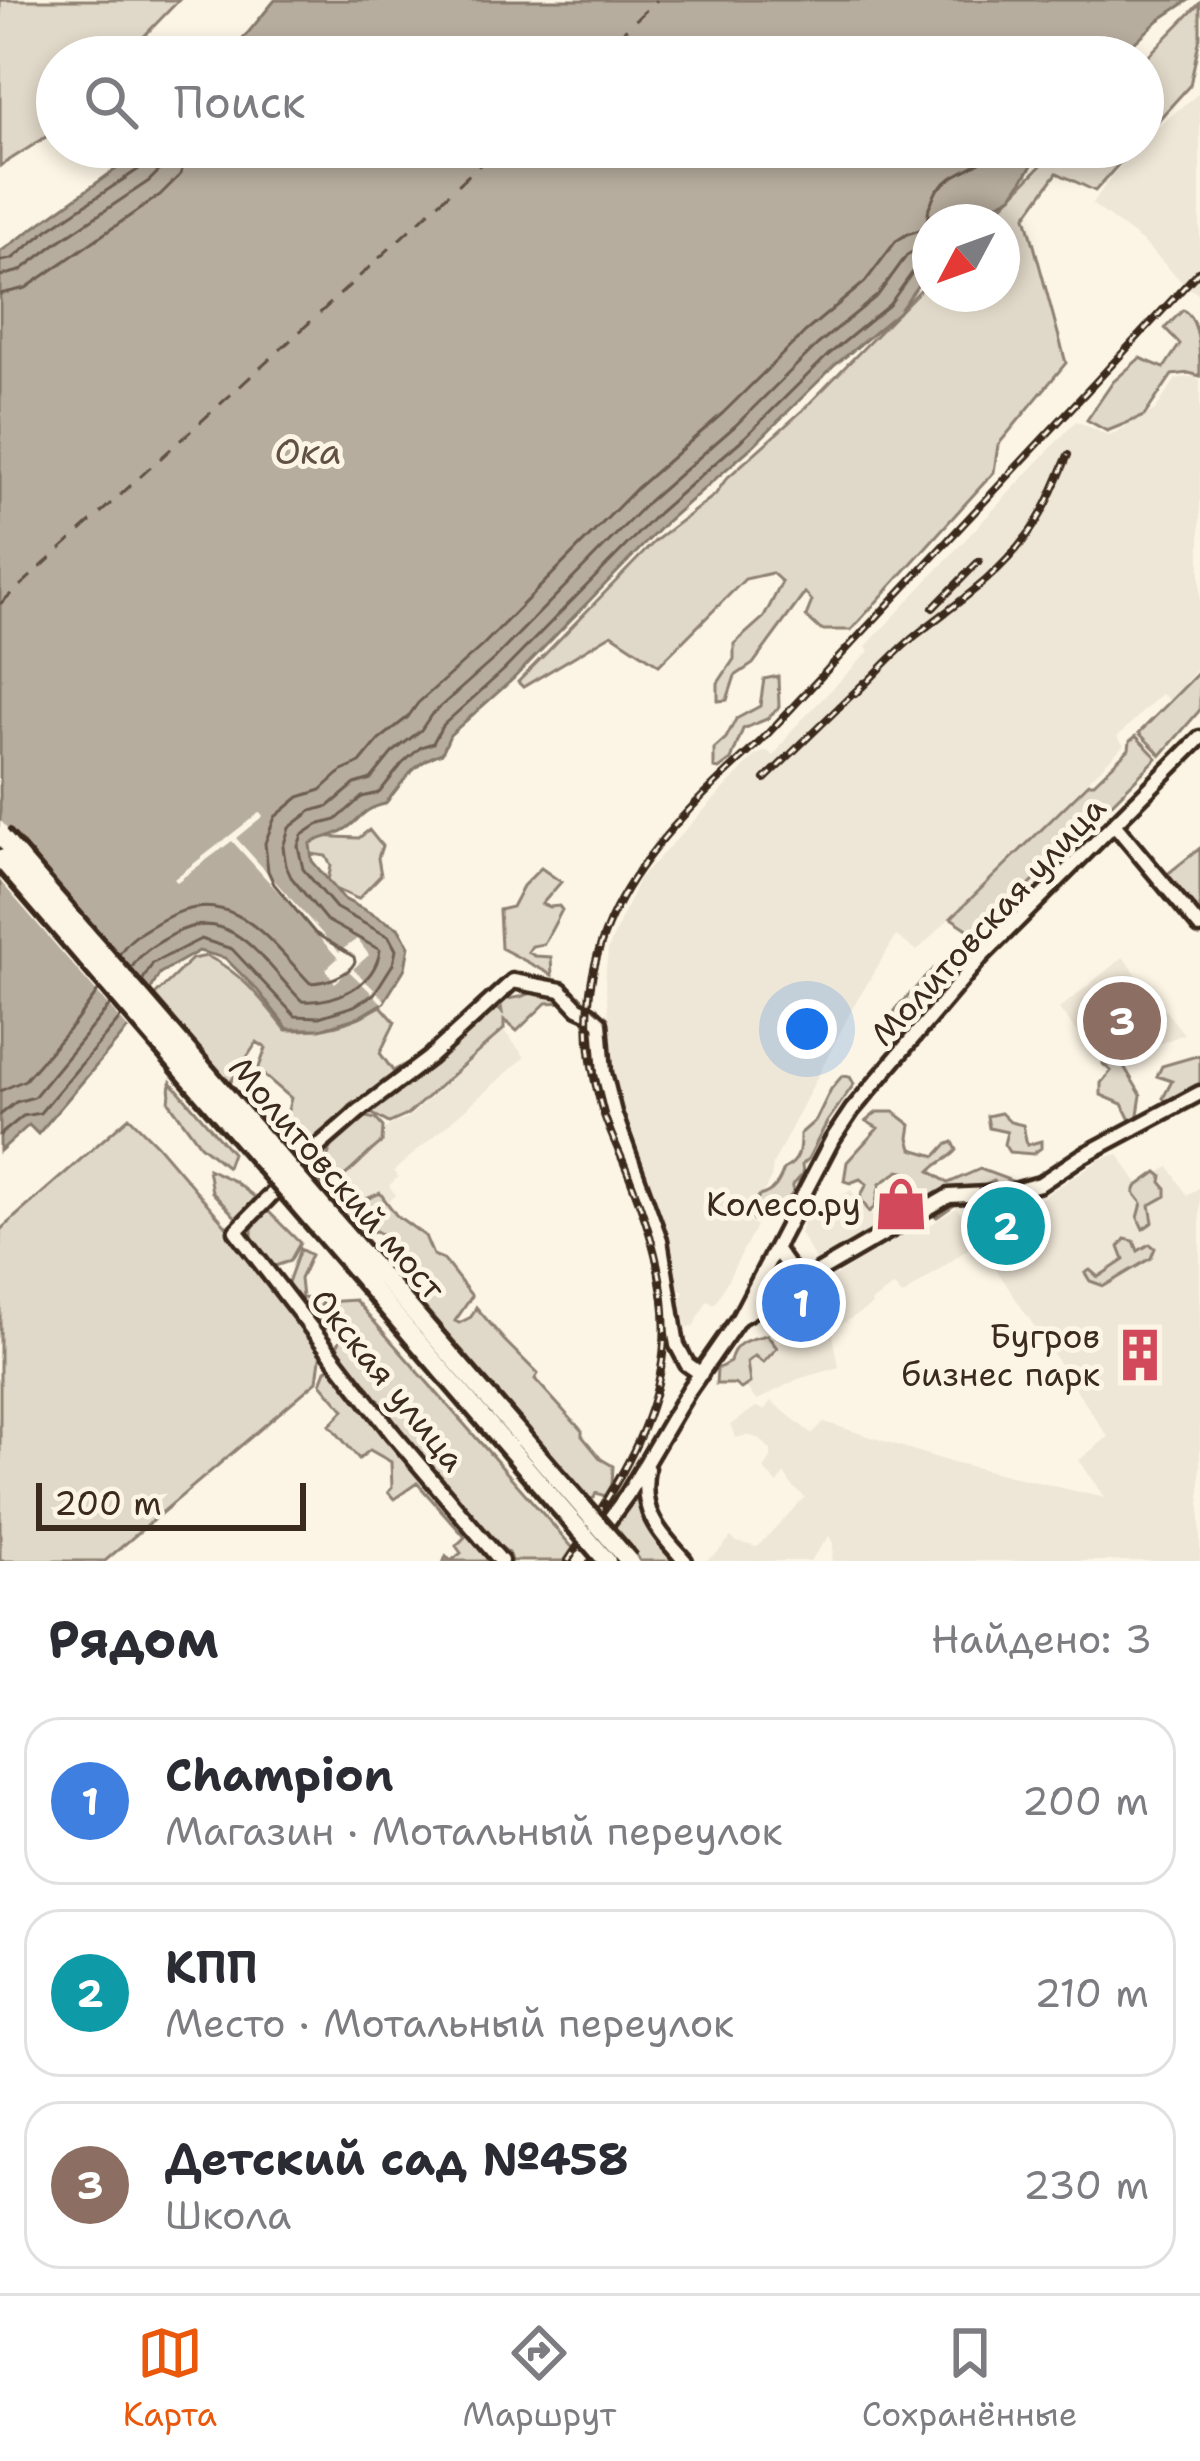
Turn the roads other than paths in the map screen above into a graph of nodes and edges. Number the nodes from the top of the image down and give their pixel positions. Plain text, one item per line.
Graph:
1 (1200, 738) edge
2 (1114, 824) junction
3 (0, 835) edge
4 (0, 858) edge
5 (1200, 927) edge
6 (1200, 1094) edge
7 (776, 1250) junction
8 (800, 1283) junction
9 (739, 1318) junction
10 (700, 1374) junction
11 (648, 1462) junction
12 (627, 1495) junction
13 (644, 1497) junction
14 (501, 1561) edge
15 (580, 1561) edge
16 (607, 1561) edge
17 (629, 1561) edge
18 (685, 1561) edge

1 - 2 street, Молитовская улица
2 - 5 street
2 - 7 street, Молитовская улица
3 - 17 main road, Молитовский мост, bridge
4 - 16 main road, Молитовский мост, bridge
6 - 8 street
7 - 8 street
7 - 9 street, Молитовская улица
8 - 9 street
9 - 10 street, Молитовская улица
10 - 11 street, Молитовская улица
10 - 14 street, Окская улица
11 - 12 street, Молитовская улица
11 - 13 street
12 - 13 street
12 - 15 street, Молитовская улица
13 - 18 street

